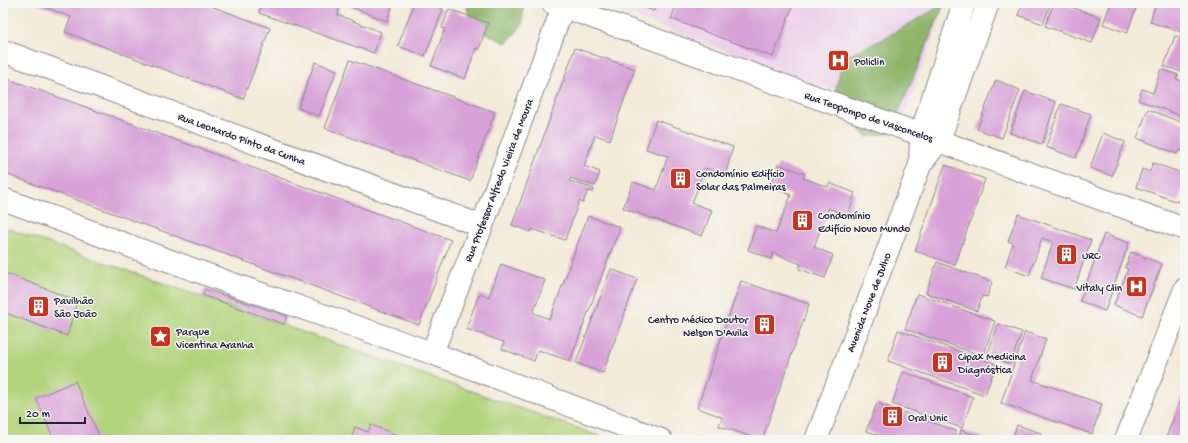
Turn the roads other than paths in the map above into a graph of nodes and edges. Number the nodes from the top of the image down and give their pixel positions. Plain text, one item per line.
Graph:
1 (964, 3) edge
2 (988, 3) edge
3 (558, 5) edge
4 (3, 50) edge
5 (930, 137) junction
6 (3, 199) edge
7 (482, 226) junction
8 (1185, 230) edge
9 (1185, 289) edge
10 (432, 353) junction
11 (660, 440) edge
12 (816, 440) edge
13 (1126, 440) edge

1 - 5 street, Avenida Nove de Julho
2 - 5 street, Avenida Nove de Julho
3 - 5 street, Rua Teopompo de Vasconcelos
3 - 7 street, Rua Professor Alfredo Vieira de Moura
4 - 7 street, Rua Leonardo Pinto da Cunha
5 - 8 street, Rua Teopompo de Vasconcelos
5 - 12 street, Avenida Nove de Julho
6 - 10 street
7 - 10 street, Rua Professor Alfredo Vieira de Moura
9 - 13 street
10 - 11 street

